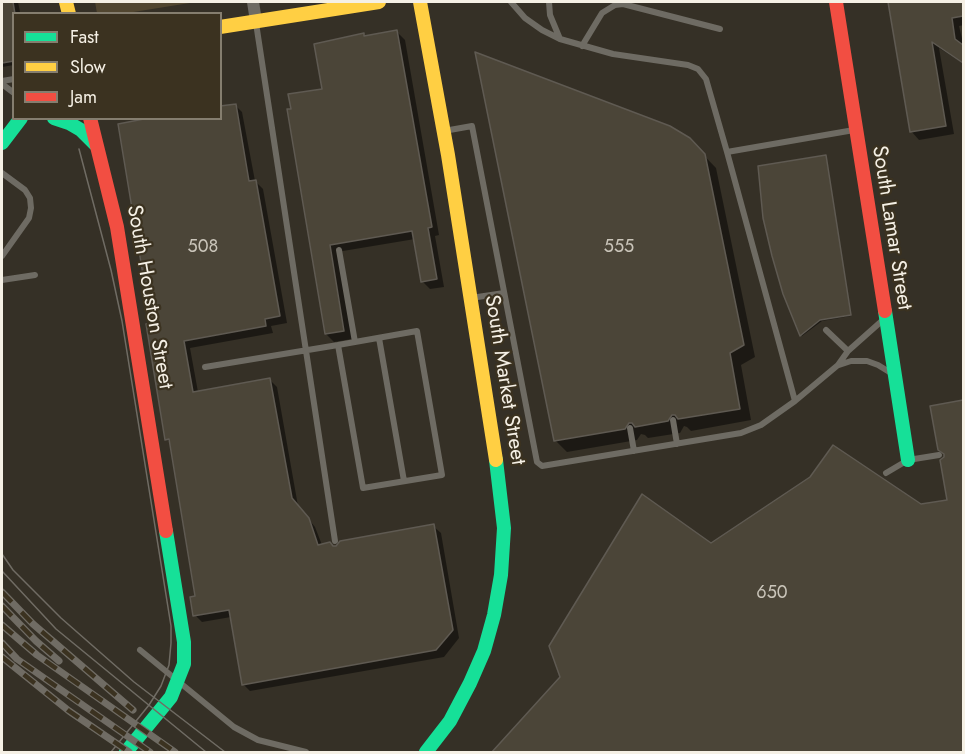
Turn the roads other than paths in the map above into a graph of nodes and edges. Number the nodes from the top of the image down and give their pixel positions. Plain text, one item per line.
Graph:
1 (253, 2) edge
2 (379, 2) edge
3 (420, 2) edge
4 (511, 2) edge
5 (549, 2) edge
6 (836, 2) edge
7 (256, 21) junction
8 (222, 27) edge
9 (720, 29) dead end
10 (560, 39) junction
11 (582, 46) junction
12 (60, 120) edge
13 (90, 120) edge
14 (18, 121) edge
15 (855, 129) junction
16 (444, 131) junction
17 (2, 143) edge
18 (96, 144) junction
19 (727, 152) junction
20 (2, 173) edge
21 (339, 250) dead end
22 (2, 256) edge
23 (35, 275) dead end
24 (2, 280) edge
25 (504, 293) junction
26 (470, 298) junction
27 (884, 318) junction
28 (826, 330) dead end
29 (379, 338) junction
30 (355, 342) junction
31 (338, 345) junction
32 (307, 350) junction
33 (848, 351) junction
34 (838, 365) junction
35 (205, 367) dead end
36 (893, 375) junction
37 (795, 402) junction
38 (673, 420) dead end
39 (630, 428) dead end
40 (677, 444) junction
41 (634, 451) junction
42 (939, 454) dead end
43 (908, 460) junction
44 (886, 473) dead end
45 (404, 481) junction
46 (335, 542) dead end
47 (140, 650) dead end
48 (427, 752) edge
49 (126, 753) edge
50 (306, 753) edge

1 - 7 street
2 - 7 main road
3 - 16 main road, South Market Street
4 - 10 lane
5 - 10 lane
6 - 15 main road, South Lamar Street
7 - 8 main road
7 - 32 lane
9 - 11 lane
10 - 11 lane
11 - 19 lane
12 - 18 main road
13 - 18 main road, South Houston Street
14 - 17 main road
15 - 19 lane
15 - 27 main road, South Lamar Street
16 - 25 lane
16 - 26 main road, South Market Street
18 - 49 main road, South Houston Street
19 - 37 lane
20 - 22 lane
21 - 30 lane
23 - 24 lane
25 - 26 lane
25 - 41 lane
26 - 48 main road, South Market Street
27 - 33 lane
27 - 36 main road, South Lamar Street
28 - 33 lane
29 - 30 lane
29 - 45 lane
29 - 45 lane
30 - 31 lane
31 - 32 lane
31 - 45 lane
32 - 35 lane
32 - 46 lane
33 - 34 lane
34 - 36 lane
34 - 37 lane
36 - 43 main road, South Lamar Street
37 - 40 lane
38 - 40 lane
39 - 41 lane
40 - 41 lane
42 - 43 lane
43 - 44 lane
47 - 50 lane

